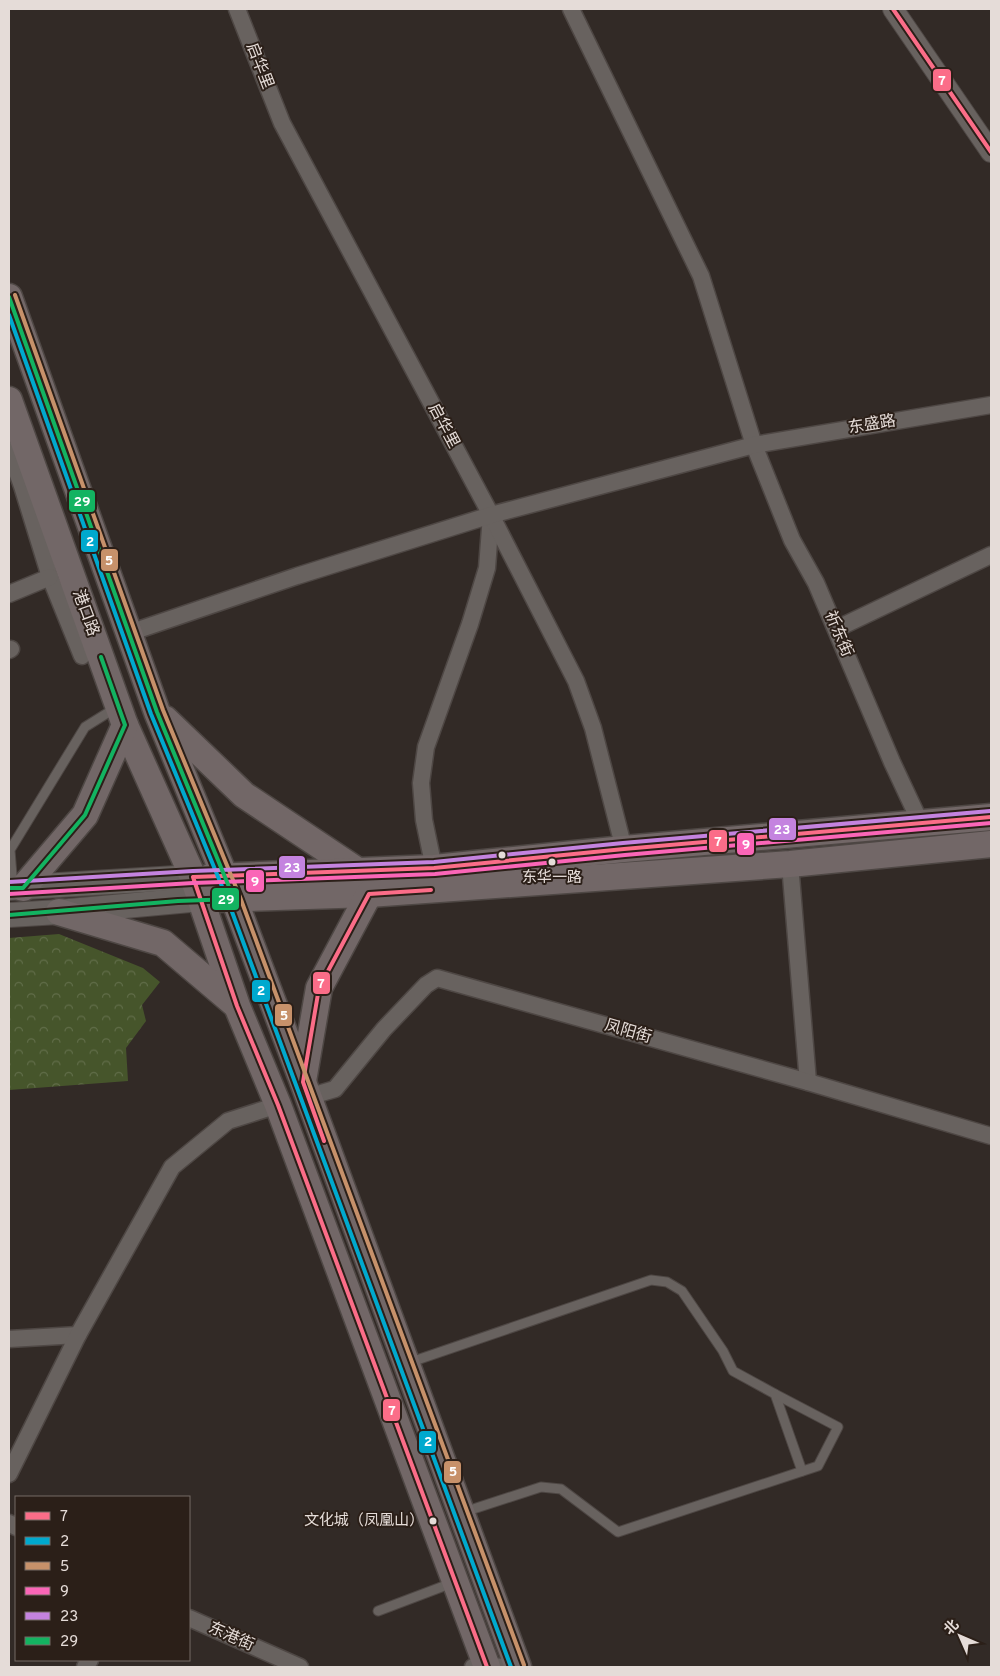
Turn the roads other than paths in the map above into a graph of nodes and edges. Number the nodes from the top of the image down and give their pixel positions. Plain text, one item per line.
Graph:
1 (237, 9) edge
2 (571, 9) edge
3 (893, 9) edge
4 (991, 152) edge
5 (9, 297) edge
6 (9, 400) edge
7 (991, 405) edge
8 (754, 445) junction
9 (9, 450) edge
10 (23, 486) edge
11 (491, 515) junction
12 (991, 556) edge
13 (50, 577) junction
14 (9, 594) edge
15 (126, 625) junction
16 (836, 629) junction
17 (91, 630) junction
18 (82, 656) joint
19 (109, 681) junction
20 (157, 712) junction
21 (122, 716) junction
22 (991, 817) edge
23 (921, 824) junction
24 (991, 844) edge
25 (624, 849) junction
26 (790, 864) junction
27 (434, 868) junction
28 (363, 883) junction
29 (15, 888) edge
30 (197, 888) junction
31 (229, 888) junction
32 (59, 912) junction
33 (9, 915) edge
34 (236, 1006) junction
35 (808, 1082) junction
36 (305, 1090) junction
37 (278, 1105) junction
38 (991, 1136) edge
39 (337, 1177) junction
40 (308, 1186) junction
41 (78, 1335) junction
42 (9, 1339) edge
43 (406, 1364) junction
44 (775, 1394) junction
45 (802, 1471) junction
46 (9, 1474) edge
47 (461, 1513) junction
48 (455, 1582) junction
49 (378, 1611) dead end
50 (190, 1618) edge
51 (300, 1667) edge
52 (489, 1667) edge
53 (518, 1667) edge

1 - 11 street, 启华里
2 - 8 street, 祈东街
3 - 4 street
5 - 15 main road
6 - 10 main road, 港口路
7 - 8 street, 东盛路
8 - 11 street, 东盛路
8 - 16 street, 祈东街
9 - 10 street
10 - 13 street
10 - 17 main road, 港口路
11 - 15 street, 东盛路
11 - 25 street, 启华里
11 - 27 street
12 - 16 street
13 - 14 street
13 - 18 street
15 - 17 main road
15 - 20 main road
16 - 23 street, 祈东街
17 - 19 main road, 港口路
18 - 19 main road
19 - 21 main road, 港口路
20 - 28 main road
20 - 31 main road
21 - 29 main road
21 - 29 lane
21 - 30 main road, 港口路
22 - 23 main road
23 - 25 main road
24 - 26 main road
25 - 27 main road
26 - 28 main road
26 - 35 street
27 - 28 main road
28 - 31 main road
28 - 36 main road
29 - 30 main road
30 - 31 main road
30 - 32 main road
30 - 34 main road, 港口路
31 - 36 main road
32 - 33 main road
32 - 34 main road
34 - 37 main road, 港口路
35 - 36 street, 凤阳街
35 - 38 street, 凤阳街
36 - 39 main road
37 - 40 main road, 港口路
37 - 41 street
39 - 40 main road
39 - 43 main road
40 - 48 main road, 港口路
41 - 42 street
41 - 46 street
43 - 44 lane
43 - 47 main road
44 - 45 lane
44 - 45 lane
45 - 47 lane
47 - 53 main road
48 - 49 lane
48 - 52 main road, 港口路
50 - 51 street, 东港街

